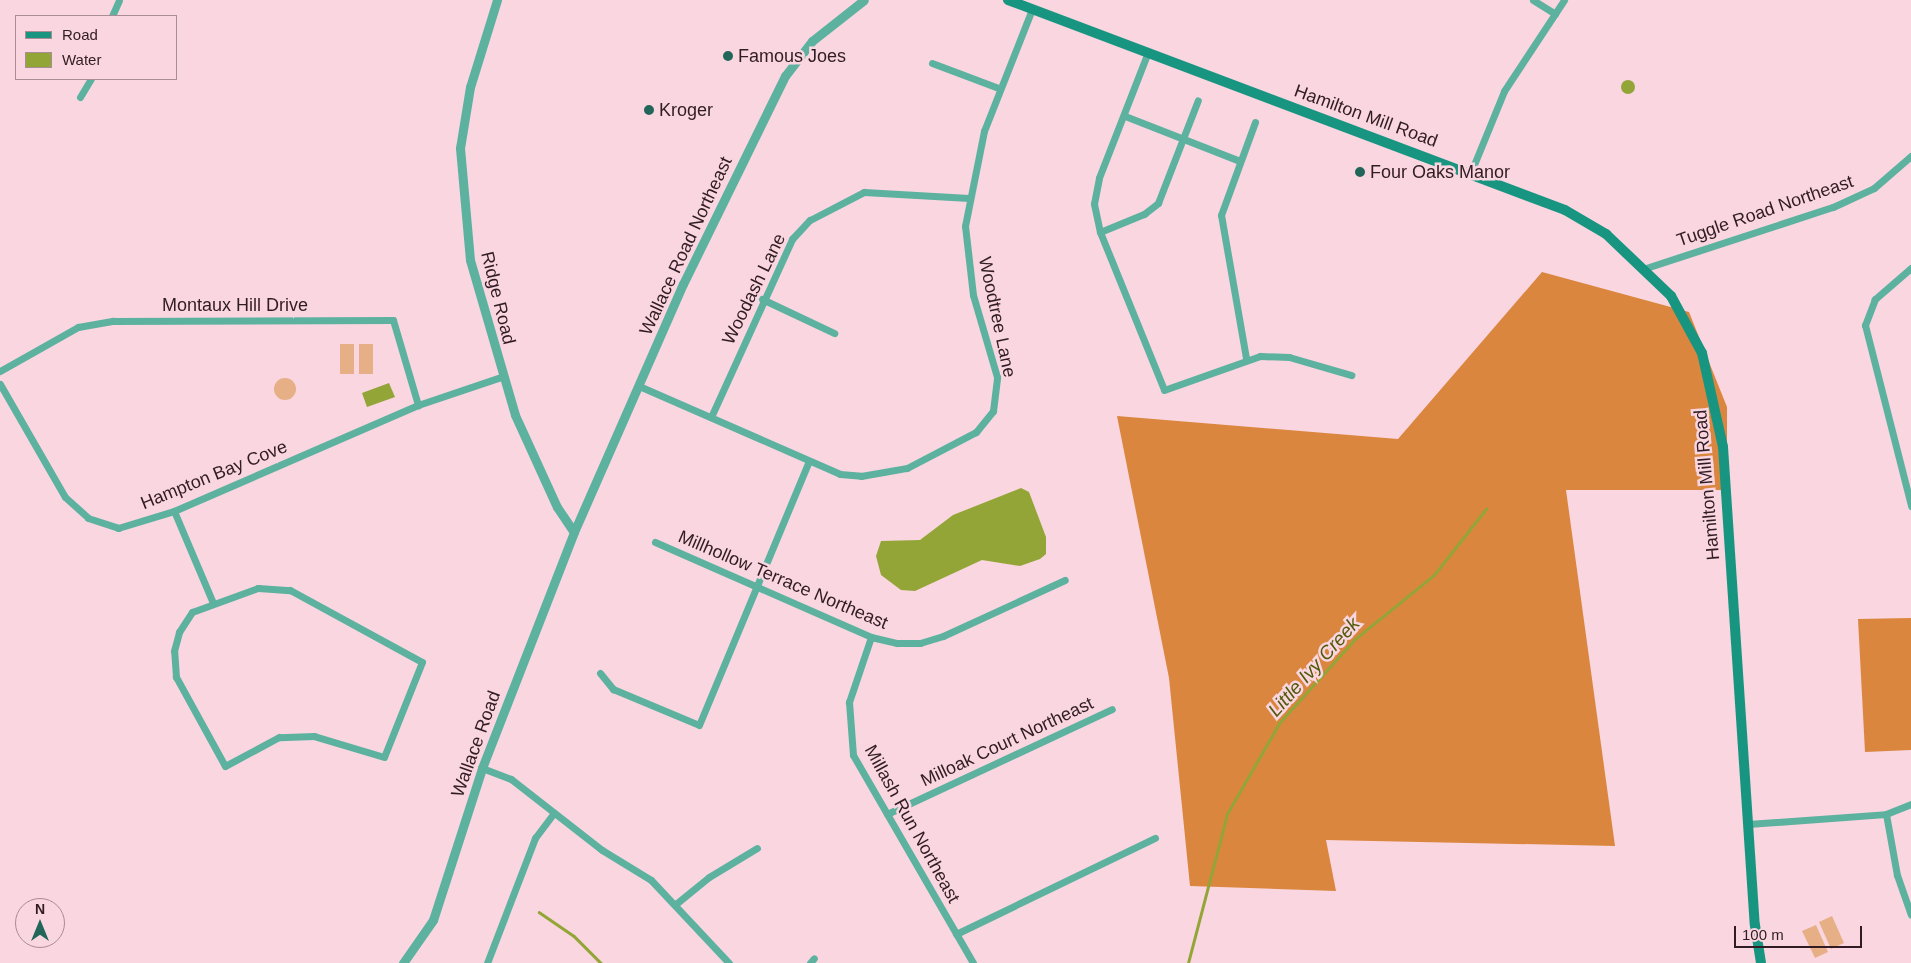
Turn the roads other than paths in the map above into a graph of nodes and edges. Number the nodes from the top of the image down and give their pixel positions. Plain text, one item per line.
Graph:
1 (119, 0) edge
2 (497, 0) edge
3 (864, 0) edge
4 (1008, 0) edge
5 (1533, 0) edge
6 (1564, 0) edge
7 (1032, 9) junction
8 (1555, 14) junction
9 (112, 15) edge
10 (1148, 52) junction
11 (932, 63) dead end
12 (90, 80) edge
13 (998, 88) junction
14 (80, 97) dead end
15 (1198, 100) dead end
16 (1124, 116) junction
17 (1255, 122) dead end
18 (1184, 139) junction
19 (1911, 156) edge
20 (1240, 161) junction
21 (1471, 172) junction
22 (969, 198) junction
23 (1100, 232) junction
24 (1646, 268) junction
25 (1911, 268) edge
26 (762, 299) junction
27 (834, 333) dead end
28 (1246, 358) junction
29 (0, 371) edge
30 (1351, 375) dead end
31 (501, 377) junction
32 (0, 384) edge
33 (639, 386) junction
34 (418, 405) junction
35 (711, 417) junction
36 (808, 463) junction
37 (1911, 506) edge
38 (174, 511) junction
39 (574, 532) junction
40 (655, 542) dead end
41 (1065, 580) dead end
42 (757, 586) junction
43 (213, 602) junction
44 (871, 638) junction
45 (600, 673) dead end
46 (1112, 709) dead end
47 (482, 768) junction
48 (1911, 804) edge
49 (554, 813) junction
50 (887, 814) junction
51 (1886, 814) junction
52 (1748, 824) junction
53 (1155, 838) dead end
54 (757, 848) dead end
55 (677, 903) junction
56 (1911, 915) edge
57 (956, 934) junction
58 (403, 963) edge
59 (488, 963) edge
60 (729, 963) edge
61 (972, 963) edge
62 (1761, 963) edge

1 - 9 street
2 - 31 street, Ridge Road
3 - 33 street, Wallace Road Northeast
4 - 7 main road, Hamilton Mill Road
5 - 8 street
6 - 8 street
7 - 10 main road, Hamilton Mill Road
7 - 13 street, Woodtree Lane
8 - 21 street
10 - 16 street
10 - 21 main road, Hamilton Mill Road
11 - 13 street
12 - 14 street
13 - 22 street, Woodtree Lane
15 - 18 street
16 - 18 street
16 - 23 street
17 - 20 street
18 - 20 street
18 - 23 street
19 - 24 street, Tuggle Road Northeast
20 - 28 street
21 - 24 main road, Hamilton Mill Road
22 - 26 street, Woodash Lane
22 - 36 street, Woodtree Lane
23 - 28 street
24 - 52 main road, Hamilton Mill Road
25 - 37 street
26 - 27 street
26 - 35 street, Woodash Lane
28 - 30 street
29 - 34 street, Montaux Hill Drive
31 - 34 street, Hampton Bay Cove
31 - 39 street, Ridge Road
32 - 38 street, Hampton Bay Cove
33 - 35 street, Woodtree Lane
33 - 39 street, Wallace Road Northeast
34 - 38 street, Hampton Bay Cove
35 - 36 street, Woodtree Lane
36 - 42 street
38 - 43 street
39 - 47 street, Wallace Road
40 - 42 street, Millhollow Terrace Northeast
41 - 44 street, Millhollow Terrace Northeast
42 - 44 street, Millhollow Terrace Northeast
42 - 45 street
43 - 43 street
44 - 50 street, Millash Run Northeast
46 - 50 street, Milloak Court Northeast
47 - 49 street
47 - 58 street, Wallace Road
48 - 51 street
49 - 55 street
49 - 59 street
50 - 57 street, Millash Run Northeast
51 - 52 street
51 - 56 street
52 - 62 main road, Hamilton Mill Road
53 - 57 street
54 - 55 street
55 - 60 street
57 - 61 street, Millash Run Northeast

